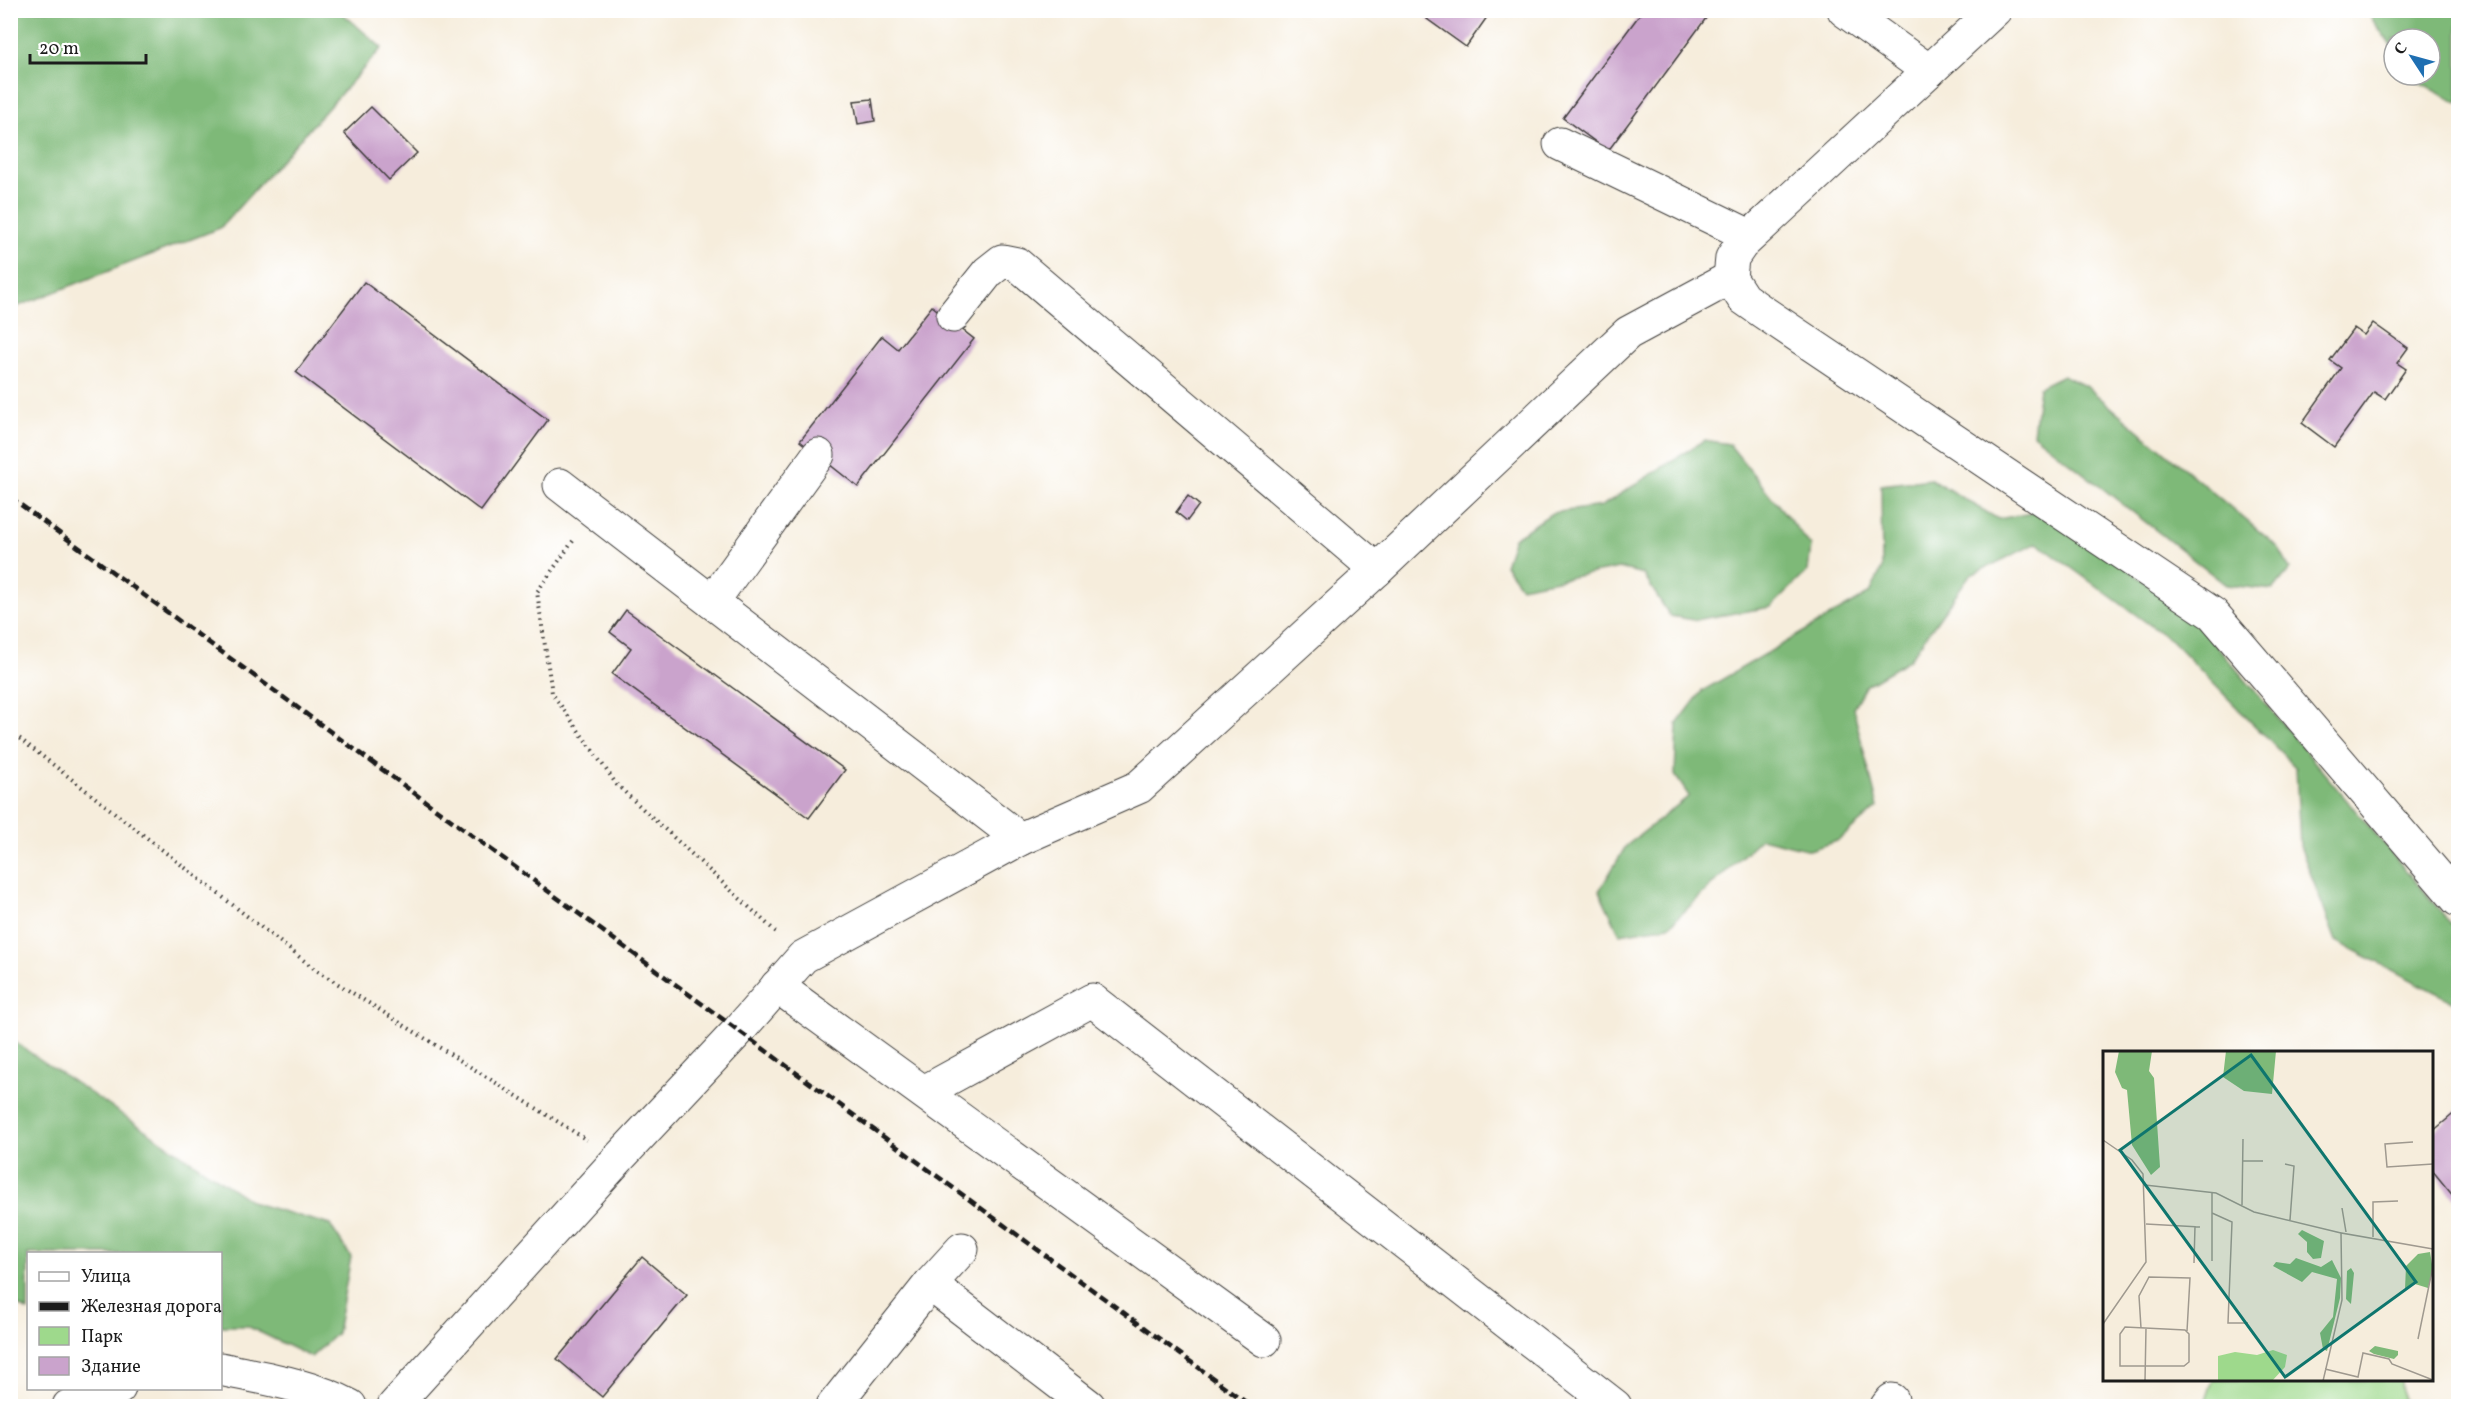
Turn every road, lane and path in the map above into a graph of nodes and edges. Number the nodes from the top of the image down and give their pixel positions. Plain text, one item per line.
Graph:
1 (1844, 10) edge
2 (1995, 10) edge
3 (1929, 71) junction
4 (1560, 144) dead end
5 (1750, 236) junction
6 (1730, 278) junction
7 (953, 316) dead end
8 (818, 456) dead end
9 (560, 485) dead end
10 (594, 511) junction
11 (1377, 570) junction
12 (712, 602) junction
13 (10, 731) edge
14 (1020, 839) junction
15 (2458, 900) edge
16 (803, 957) junction
17 (777, 986) junction
18 (924, 1092) junction
19 (618, 1159) junction
20 (962, 1249) dead end
21 (930, 1284) junction
22 (1264, 1340) dead end
23 (222, 1369) edge
24 (116, 1390) edge
25 (69, 1407) edge
26 (350, 1407) edge
27 (394, 1407) edge
28 (833, 1407) edge
29 (1089, 1407) edge
30 (1615, 1407) edge

1 - 3 street
2 - 3 street
3 - 5 street
4 - 5 street
5 - 6 street
6 - 11 street
6 - 15 street
7 - 11 street
8 - 12 street
9 - 10 street
10 - 12 street
10 - 16 path
11 - 14 street
12 - 14 street
13 - 19 path
14 - 16 street
16 - 17 street
17 - 18 street
17 - 19 street
18 - 22 street
18 - 30 street
19 - 27 street
20 - 21 street
21 - 28 street
21 - 29 street
23 - 26 street
24 - 25 street

